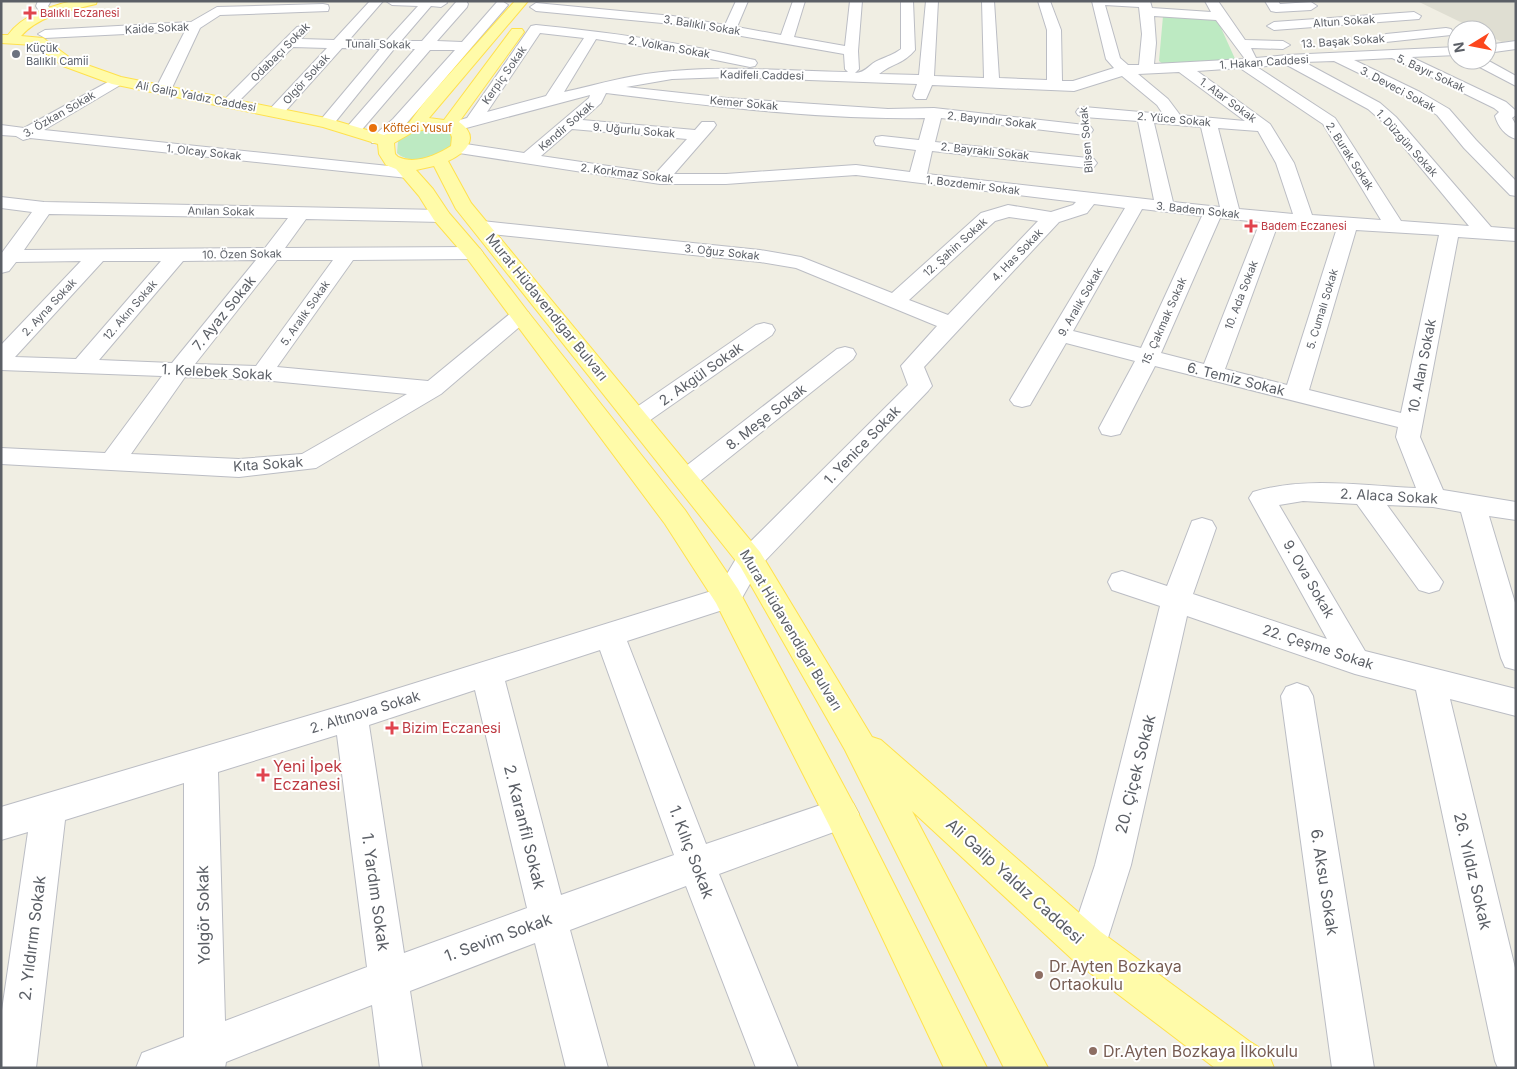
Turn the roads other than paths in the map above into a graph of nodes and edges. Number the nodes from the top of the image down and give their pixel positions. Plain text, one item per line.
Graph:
1 (91, 1) edge
2 (377, 1) edge
3 (392, 1) edge
4 (626, 1) edge
5 (742, 1) edge
6 (799, 1) edge
7 (856, 1) edge
8 (907, 1) edge
9 (932, 1) edge
10 (988, 1) edge
11 (1044, 1) edge
12 (1099, 1) edge
13 (1211, 1) edge
14 (1271, 1) edge
15 (429, 2) edge
16 (462, 4) junction
17 (520, 4) edge
18 (547, 4) edge
19 (327, 5) edge
20 (502, 5) junction
21 (1145, 5) edge
22 (1325, 5) dead end
23 (1392, 5) dead end
24 (46, 7) edge
25 (619, 14) junction
26 (1220, 16) junction
27 (1414, 16) junction
28 (194, 26) junction
29 (1274, 26) dead end
30 (536, 29) joint
31 (729, 30) junction
32 (1447, 33) edge
33 (593, 34) junction
34 (1447, 35) edge
35 (42, 37) junction
36 (7, 39) edge
37 (1368, 39) joint
38 (786, 40) junction
39 (290, 43) junction
40 (339, 43) junction
41 (648, 43) junction
42 (390, 44) junction
43 (428, 44) junction
44 (1240, 44) junction
45 (468, 46) junction
46 (1516, 46) edge
47 (1497, 48) edge
48 (851, 51) junction
49 (1290, 52) junction
50 (1447, 52) edge
51 (1394, 55) junction
52 (1338, 58) junction
53 (1249, 63) junction
54 (1181, 66) junction
55 (1146, 68) junction
56 (1124, 70) junction
57 (1496, 70) edge
58 (800, 76) junction
59 (858, 77) junction
60 (1513, 79) edge
61 (117, 80) junction
62 (926, 80) junction
63 (631, 81) junction
64 (992, 83) junction
65 (1055, 85) junction
66 (1074, 86) junction
67 (600, 88) junction
68 (163, 90) junction
69 (552, 99) junction
70 (230, 102) junction
71 (727, 103) junction
72 (1084, 112) junction
73 (275, 113) junction
74 (916, 113) junction
75 (934, 114) junction
76 (1145, 117) junction
77 (1175, 120) junction
78 (473, 121) junction
79 (1208, 122) junction
80 (326, 123) junction
81 (569, 124) junction
82 (416, 125) junction
83 (452, 125) junction
84 (1264, 127) junction
85 (1, 130) edge
86 (353, 130) junction
87 (1085, 130) junction
88 (26, 133) junction
89 (1516, 134) edge
90 (699, 136) junction
91 (882, 141) dead end
92 (926, 144) junction
93 (1, 147) edge
94 (394, 154) junction
95 (449, 154) junction
96 (527, 159) junction
97 (1088, 163) junction
98 (856, 170) joint
99 (917, 178) junction
100 (660, 179) junction
101 (1516, 191) edge
102 (1090, 197) junction
103 (1, 202) edge
104 (1137, 203) junction
105 (1165, 207) junction
106 (44, 208) junction
107 (302, 212) junction
108 (1222, 213) junction
109 (441, 216) junction
110 (1052, 218) junction
111 (1271, 218) junction
112 (1304, 220) junction
113 (1348, 223) junction
114 (1395, 227) junction
115 (1449, 231) junction
116 (1485, 233) junction
117 (1516, 235) edge
118 (477, 240) junction
119 (272, 253) junction
120 (348, 253) junction
121 (177, 255) junction
122 (97, 256) junction
123 (6, 262) edge
124 (895, 302) junction
125 (520, 318) junction
126 (950, 324) junction
127 (764, 330) dead end
128 (1060, 335) junction
129 (846, 354) dead end
130 (1149, 356) junction
131 (1, 358) edge
132 (1, 363) edge
133 (82, 366) junction
134 (178, 370) junction
135 (1212, 373) junction
136 (262, 374) junction
137 (433, 389) junction
138 (1296, 394) junction
139 (1022, 400) dead end
140 (637, 418) junction
141 (1411, 423) junction
142 (1111, 428) dead end
143 (1, 456) edge
144 (112, 462) junction
145 (686, 479) junction
146 (1364, 494) junction
147 (1262, 498) joint
148 (1433, 498) junction
149 (1472, 504) junction
150 (1516, 511) edge
151 (1202, 528) dead end
152 (750, 559) junction
153 (1122, 582) dead end
154 (1429, 582) dead end
155 (728, 597) junction
156 (1176, 600) junction
157 (610, 635) junction
158 (1516, 658) edge
159 (1355, 661) junction
160 (487, 673) junction
161 (1430, 680) junction
162 (1297, 696) dead end
163 (1516, 703) edge
164 (352, 717) junction
165 (857, 740) junction
166 (201, 762) junction
167 (49, 808) junction
168 (841, 814) junction
169 (1, 824) edge
170 (696, 864) junction
171 (548, 918) junction
172 (1087, 946) junction
173 (388, 978) junction
174 (205, 1058) edge
175 (1516, 1061) edge
176 (1233, 1064) edge
177 (15, 1068) edge
178 (157, 1068) edge
179 (400, 1068) edge
180 (587, 1068) edge
181 (777, 1068) edge
182 (966, 1068) edge
183 (1027, 1068) edge
184 (1353, 1068) edge

1 - 24 main road
2 - 40 street, Olgör Sokak
3 - 15 street
4 - 25 street
5 - 31 street
6 - 38 street
7 - 48 street
8 - 59 street
9 - 62 street
10 - 64 street
11 - 65 street
12 - 21 street
12 - 56 street
13 - 26 street, 2. Burak Sokak
14 - 22 street
15 - 16 street
15 - 42 street
16 - 20 street
16 - 43 street
17 - 20 street
17 - 82 main road
18 - 25 street, 3. Balıklı Sokak
18 - 83 main road
19 - 28 street, Kaide Sokak
19 - 39 street, Odabaçı Sokak
20 - 45 street
21 - 26 street
21 - 55 street
23 - 27 street
24 - 35 main road
24 - 36 main road
25 - 31 street, 3. Balıklı Sokak
26 - 44 street, 2. Burak Sokak
27 - 29 street, Altun Sokak
27 - 32 street
28 - 35 street, Kaide Sokak
28 - 68 street
30 - 33 street, 2. Volkan Sokak
30 - 78 street, Kerpiç Sokak
31 - 38 street, 3. Balıklı Sokak
33 - 41 street, 2. Volkan Sokak
33 - 69 street
34 - 37 street, 13. Başak Sokak
35 - 36 main road
35 - 61 main road, Ali Galip Yaldız Caddesi
37 - 51 street, 5. Bayır Sokak
38 - 48 street, 3. Balıklı Sokak
39 - 40 street, Tunalı Sokak
39 - 70 street, Odabaçı Sokak
40 - 42 street, Tunalı Sokak
40 - 73 street, Olgör Sokak
41 - 58 street, 2. Volkan Sokak
41 - 63 street
42 - 43 street, Tunalı Sokak
42 - 80 street
43 - 45 street, Tunalı Sokak
43 - 86 street
44 - 49 street, 13. Başak Sokak
44 - 53 street, 2. Burak Sokak
45 - 94 street
46 - 47 street
48 - 59 street
49 - 52 street, 1. Hakan Caddesi
49 - 53 street, 1. Hakan Caddesi
49 - 116 street, 1. Düzgün Sokak
50 - 51 street, 1. Hakan Caddesi
51 - 52 street, 1. Hakan Caddesi
51 - 89 street, 5. Bayır Sokak
52 - 101 street, 3. Deveci Sokak
53 - 54 street, 1. Hakan Caddesi
53 - 114 street, 2. Burak Sokak
54 - 55 street, 1. Hakan Caddesi
54 - 84 street, 1. Atar Sokak
55 - 56 street, 1. Hakan Caddesi
56 - 66 street, 1. Hakan Caddesi
56 - 77 street
57 - 60 street
58 - 59 street, Kadifeli Caddesi
58 - 63 street, Kadifeli Caddesi
59 - 62 street, Kadifeli Caddesi
61 - 68 main road, Ali Galip Yaldız Caddesi
61 - 88 street, 3. Özkan Sokak
62 - 64 street, Kadifeli Caddesi
62 - 74 street
63 - 67 street, Kadifeli Caddesi
64 - 65 street, Kadifeli Caddesi
65 - 66 street, Kadifeli Caddesi
66 - 72 street, Bilsen Sokak
67 - 69 street, Kadifeli Caddesi
67 - 71 street, Kemer Sokak
67 - 81 street, Kendir Sokak
68 - 70 main road, Ali Galip Yaldız Caddesi
69 - 78 street, Kadifeli Caddesi
70 - 73 main road, Ali Galip Yaldız Caddesi
71 - 74 street, Kemer Sokak
71 - 90 street
72 - 76 street, 2. Yüce Sokak
72 - 87 street, Bilsen Sokak
73 - 80 main road, Ali Galip Yaldız Caddesi
74 - 75 street, Kemer Sokak
75 - 87 street, 2. Bayındır Sokak
75 - 92 street, 2. Bayındır Sokak
76 - 77 street, 2. Yüce Sokak
76 - 105 street
77 - 79 street, 2. Yüce Sokak
78 - 83 street, Kadifeli Caddesi
79 - 84 street, 2. Yüce Sokak
79 - 108 street
80 - 86 main road, Ali Galip Yaldız Caddesi
81 - 90 street, 9. Uğurlu Sokak
81 - 96 street, Kendir Sokak
82 - 83 main road
82 - 94 main road
83 - 95 main road, Murat Hüdavendigar Bulvarı
84 - 112 street, 1. Atar Sokak
85 - 88 street, 1. Olcay Sokak
86 - 94 main road, Ali Galip Yaldız Caddesi
87 - 97 street, Bilsen Sokak
88 - 93 street, 3. Özkan Sokak
88 - 94 street, 1. Olcay Sokak
90 - 100 street
91 - 92 street, 2. Bayraklı Sokak
92 - 97 street, 2. Bayraklı Sokak
92 - 99 street, 2. Bayındır Sokak
94 - 95 main road
94 - 109 main road, Murat Hüdavendigar Bulvarı
95 - 96 street, 2. Korkmaz Sokak
95 - 118 main road, Murat Hüdavendigar Bulvarı
96 - 100 street, 2. Korkmaz Sokak
97 - 102 street, Bilsen Sokak
98 - 99 street, 1. Bozdemir Sokak
98 - 100 street, 2. Korkmaz Sokak
99 - 102 street, 1. Bozdemir Sokak
102 - 104 street, 3. Badem Sokak
102 - 110 street, 4. Has Sokak
103 - 106 street, Anılan Sokak
104 - 105 street, 3. Badem Sokak
104 - 128 street, 9. Aralık Sokak
105 - 108 street, 3. Badem Sokak
106 - 107 street, Anılan Sokak
106 - 123 street
107 - 109 street, Anılan Sokak
107 - 119 street, 7. Ayaz Sokak
108 - 111 street, 3. Badem Sokak
108 - 130 street, 15. Çakmak Sokak
109 - 118 main road, Murat Hüdavendigar Bulvarı
110 - 124 street, 12. Şahin Sokak
110 - 126 street, 4. Has Sokak
111 - 112 street, 3. Badem Sokak
111 - 135 street, 10. Ada Sokak
112 - 113 street, 3. Badem Sokak
113 - 114 street, 3. Badem Sokak
113 - 138 street, 5. Cumalı Sokak
114 - 115 street, 3. Badem Sokak
115 - 116 street, 3. Badem Sokak
115 - 141 street, 10. Alan Sokak
116 - 117 street, 3. Badem Sokak
118 - 120 street, 10. Özen Sokak
118 - 124 street, 3. Oğuz Sokak
118 - 125 main road, Murat Hüdavendigar Bulvarı
118 - 140 main road, Murat Hüdavendigar Bulvarı
119 - 120 street, 10. Özen Sokak
119 - 121 street, 10. Özen Sokak
119 - 134 street, 7. Ayaz Sokak
120 - 136 street, 5. Aralık Sokak
121 - 122 street, 10. Özen Sokak
121 - 133 street, 12. Akın Sokak
122 - 123 street, 10. Özen Sokak
122 - 131 street, 2. Ayna Sokak
124 - 126 street, 3. Oğuz Sokak
125 - 137 street, Kıta Sokak
125 - 155 main road, Murat Hüdavendigar Bulvarı
126 - 152 street, 1. Yenice Sokak
127 - 140 street, 2. Akgül Sokak
128 - 130 street, 6. Temiz Sokak
128 - 139 street, 9. Aralık Sokak
129 - 145 street, 8. Meşe Sokak
130 - 135 street, 6. Temiz Sokak
130 - 142 street, 15. Çakmak Sokak
132 - 133 street, 1. Kelebek Sokak
133 - 134 street, 1. Kelebek Sokak
134 - 136 street, 1. Kelebek Sokak
134 - 144 street, 7. Ayaz Sokak
135 - 138 street, 6. Temiz Sokak
136 - 137 street, 1. Kelebek Sokak
137 - 144 street, Kıta Sokak
138 - 141 street, 6. Temiz Sokak
140 - 145 main road, Murat Hüdavendigar Bulvarı
141 - 148 street, 10. Alan Sokak
143 - 144 street, Kıta Sokak
145 - 152 main road, Murat Hüdavendigar Bulvarı
146 - 147 street, 2. Alaca Sokak
146 - 148 street, 2. Alaca Sokak
146 - 154 street
147 - 159 street, 9. Ova Sokak
148 - 149 street, 2. Alaca Sokak
149 - 150 street, 2. Alaca Sokak
149 - 158 street
151 - 156 street, 20. Çiçek Sokak
152 - 155 street
152 - 165 main road, Murat Hüdavendigar Bulvarı
153 - 156 street, 22. Çeşme Sokak
155 - 157 street, 2. Altınova Sokak
155 - 168 main road, Murat Hüdavendigar Bulvarı
156 - 159 street, 22. Çeşme Sokak
156 - 172 street, 20. Çiçek Sokak
157 - 160 street, 2. Altınova Sokak
157 - 170 street, 1. Kılıç Sokak
159 - 161 street, 22. Çeşme Sokak
160 - 164 street, 2. Altınova Sokak
160 - 171 street, 2. Karanfil Sokak
161 - 163 street, 22. Çeşme Sokak
161 - 175 street, 26. Yıldız Sokak
162 - 184 street, 6. Aksu Sokak
164 - 166 street, 2. Altınova Sokak
164 - 173 street, 1. Yardım Sokak
165 - 172 main road, Ali Galip Yaldız Caddesi
165 - 183 main road, Murat Hüdavendigar Bulvarı
166 - 167 street, 2. Altınova Sokak
166 - 174 street, Yolgör Sokak
167 - 169 street, 2. Altınova Sokak
167 - 177 street, 2. Yıldırım Sokak
168 - 170 street, 1. Sevim Sokak
168 - 182 main road, Murat Hüdavendigar Bulvarı
170 - 171 street, 1. Sevim Sokak
170 - 181 street, 1. Kılıç Sokak
171 - 173 street, 1. Sevim Sokak
171 - 180 street, 2. Karanfil Sokak
172 - 176 main road, Ali Galip Yaldız Caddesi
173 - 174 street, 1. Sevim Sokak
173 - 179 street, 1. Yardım Sokak
174 - 178 street, 1. Sevim Sokak

